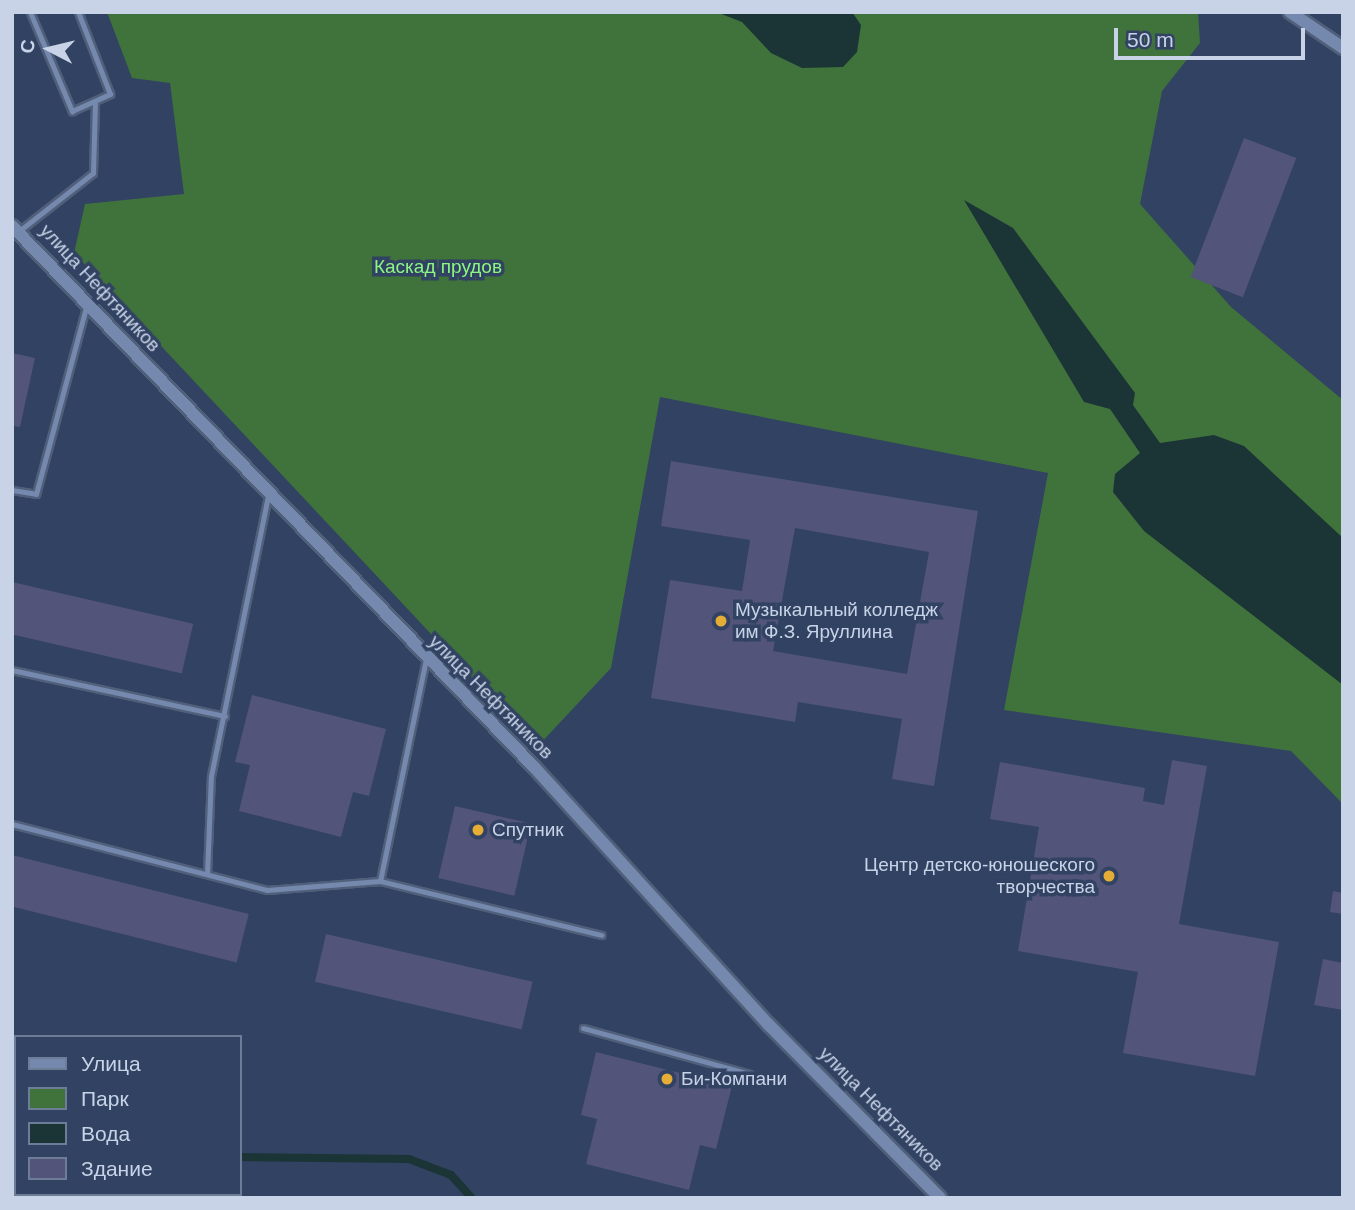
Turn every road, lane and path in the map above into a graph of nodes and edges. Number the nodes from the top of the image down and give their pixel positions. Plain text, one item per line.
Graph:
1 (30, 12) edge
2 (78, 12) edge
3 (1290, 12) edge
4 (1343, 48) edge
5 (95, 101) junction
6 (16, 228) edge
7 (87, 302) junction
8 (12, 490) edge
9 (268, 495) junction
10 (426, 659) junction
11 (12, 670) edge
12 (225, 716) junction
13 (12, 824) edge
14 (207, 874) junction
15 (380, 881) junction
16 (602, 934) dead end
17 (583, 1028) dead end
18 (750, 1074) dead end
19 (940, 1198) edge

1 - 5 lane
2 - 5 lane
3 - 4 street
5 - 6 lane
6 - 7 street, улица Нефтяников
7 - 8 lane
7 - 9 street, улица Нефтяников
9 - 10 street, улица Нефтяников
9 - 12 lane
10 - 15 lane
10 - 19 street, улица Нефтяников
11 - 12 lane
12 - 14 lane
13 - 14 lane
14 - 15 lane
15 - 16 lane
17 - 18 lane

